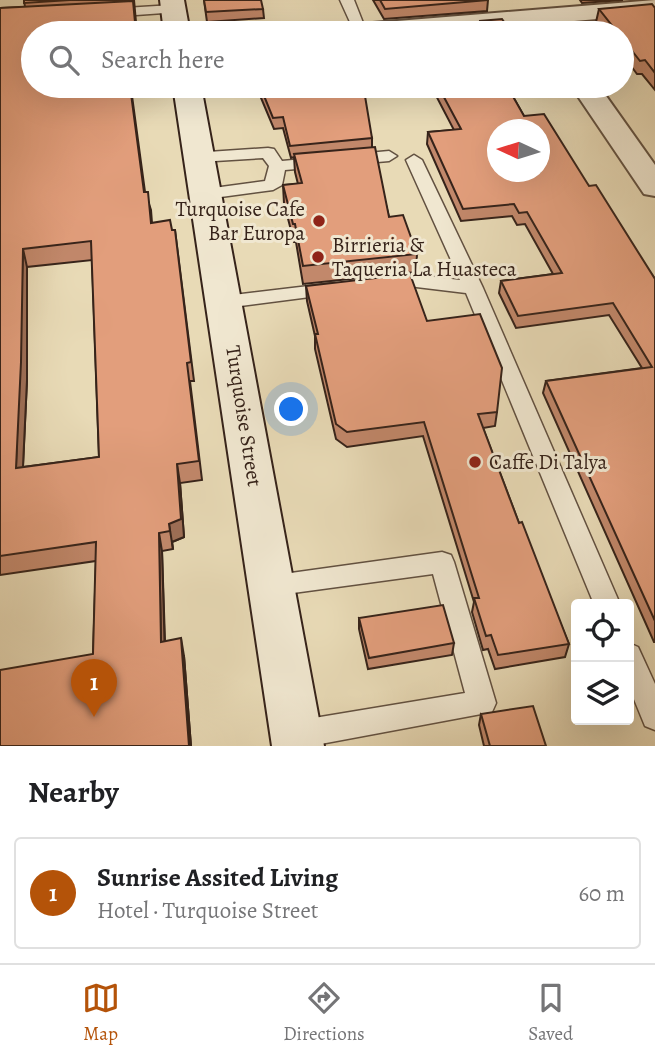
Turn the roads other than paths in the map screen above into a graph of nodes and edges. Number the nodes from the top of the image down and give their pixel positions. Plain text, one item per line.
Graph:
1 (346, 0) edge
2 (655, 7) edge
3 (93, 14) edge
4 (174, 16) edge
5 (537, 17) edge
6 (140, 21) edge
7 (351, 21) edge
8 (491, 21) edge
9 (189, 98) edge
10 (593, 98) edge
11 (389, 156) dead end
12 (414, 160) dead end
13 (277, 166) junction
14 (202, 176) junction
15 (655, 187) edge
16 (474, 288) junction
17 (225, 302) junction
18 (271, 585) junction
19 (605, 599) edge
20 (632, 662) edge
21 (655, 717) edge
22 (297, 740) edge

1 - 7 lane
2 - 5 main road
3 - 4 lane
4 - 6 lane
5 - 8 main road
9 - 14 main road, Turquoise Street
10 - 15 main road
11 - 13 lane
12 - 16 lane
13 - 14 lane
13 - 14 lane
14 - 17 main road, Turquoise Street
16 - 17 lane
16 - 19 lane
17 - 18 main road, Turquoise Street
18 - 22 main road, Turquoise Street
18 - 22 lane
20 - 21 lane

